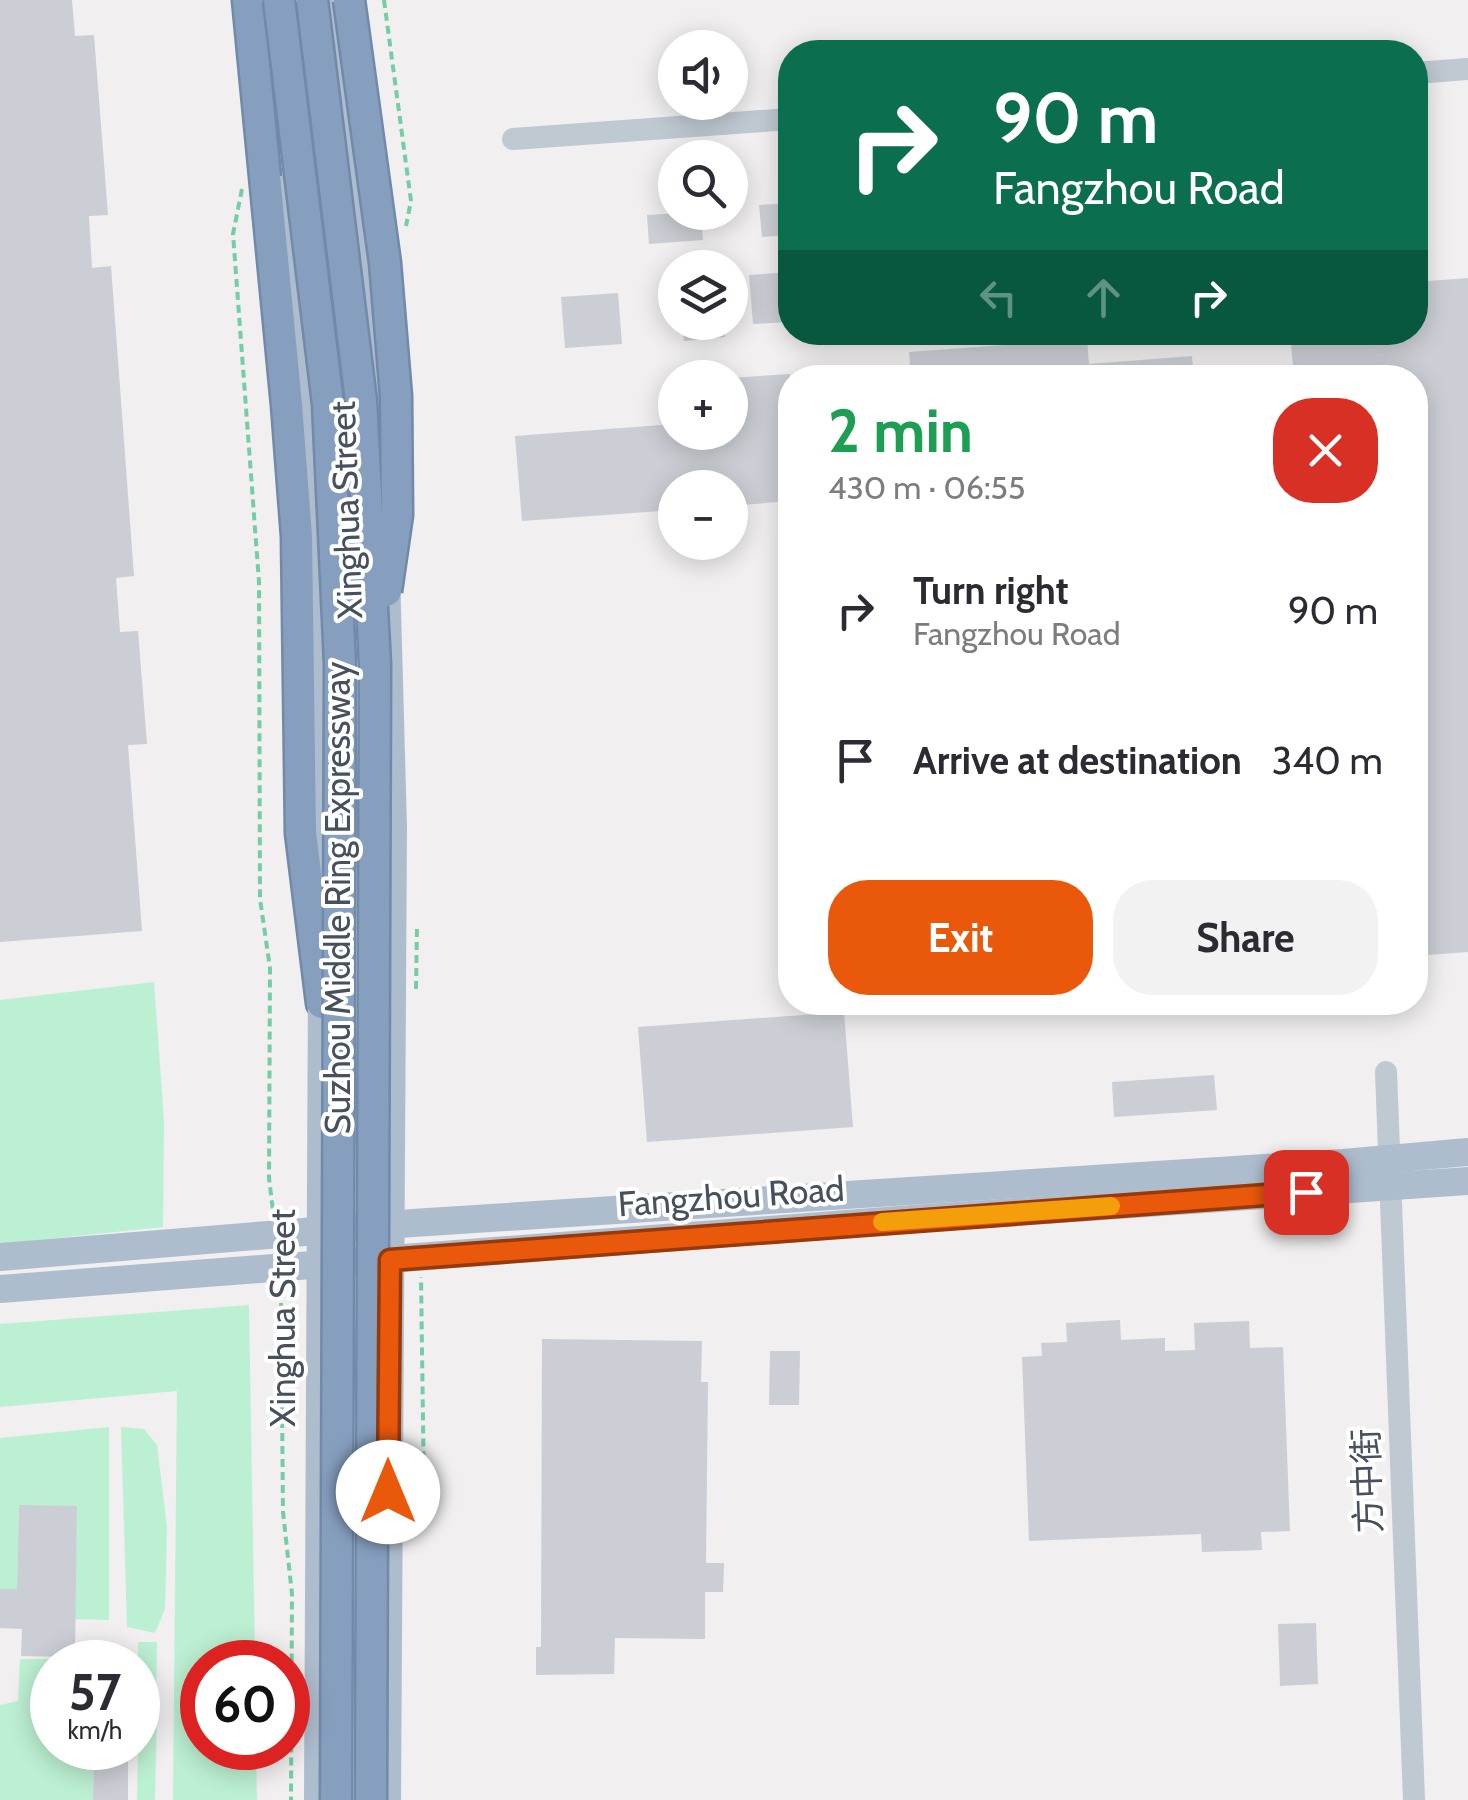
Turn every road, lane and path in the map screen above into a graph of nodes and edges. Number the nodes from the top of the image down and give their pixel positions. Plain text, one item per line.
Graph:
1 (248, 0) edge
2 (258, 0) edge
3 (279, 0) edge
4 (312, 0) edge
5 (328, 0) edge
6 (349, 0) edge
7 (1468, 69) edge
8 (1428, 71) edge
9 (778, 120) edge
10 (513, 139) dead end
11 (243, 180) dead end
12 (375, 664) junction
13 (322, 1003) junction
14 (1386, 1072) dead end
15 (1468, 1152) edge
16 (1390, 1173) junction
17 (1468, 1181) edge
18 (390, 1224) junction
19 (320, 1230) junction
20 (276, 1234) junction
21 (0, 1257) edge
22 (390, 1260) junction
23 (320, 1266) junction
24 (279, 1268) junction
25 (0, 1290) edge
26 (291, 1800) edge
27 (318, 1800) edge
28 (336, 1800) edge
29 (374, 1800) edge
30 (387, 1800) edge
31 (1414, 1800) edge

1 - 13 highway
2 - 13 main road, Xinghua Street
3 - 28 highway, Suzhou Middle Ring Expressway, bridge
4 - 12 highway, Suzhou Middle Ring Expressway, bridge
5 - 18 main road, Xinghua Street
6 - 12 highway, bridge
7 - 8 street
9 - 10 street
11 - 20 path
12 - 29 highway, Suzhou Middle Ring Expressway, bridge
13 - 19 main road, Xinghua Street
14 - 16 street, 方中街
15 - 16 main road, Fangzhou Road
16 - 17 main road, Fangzhou Road
16 - 18 main road, Fangzhou Road
16 - 22 main road, Fangzhou Road
16 - 31 street, 方中街
18 - 19 main road, Fangzhou Road
18 - 22 main road, Xinghua Street
19 - 20 main road, Fangzhou Road
19 - 23 main road, Xinghua Street
20 - 21 main road, Fangzhou Road
22 - 23 main road, Fangzhou Road
22 - 30 main road, Xinghua Street
23 - 24 main road, Fangzhou Road
23 - 27 main road, Xinghua Street
24 - 25 main road, Fangzhou Road
24 - 26 path

